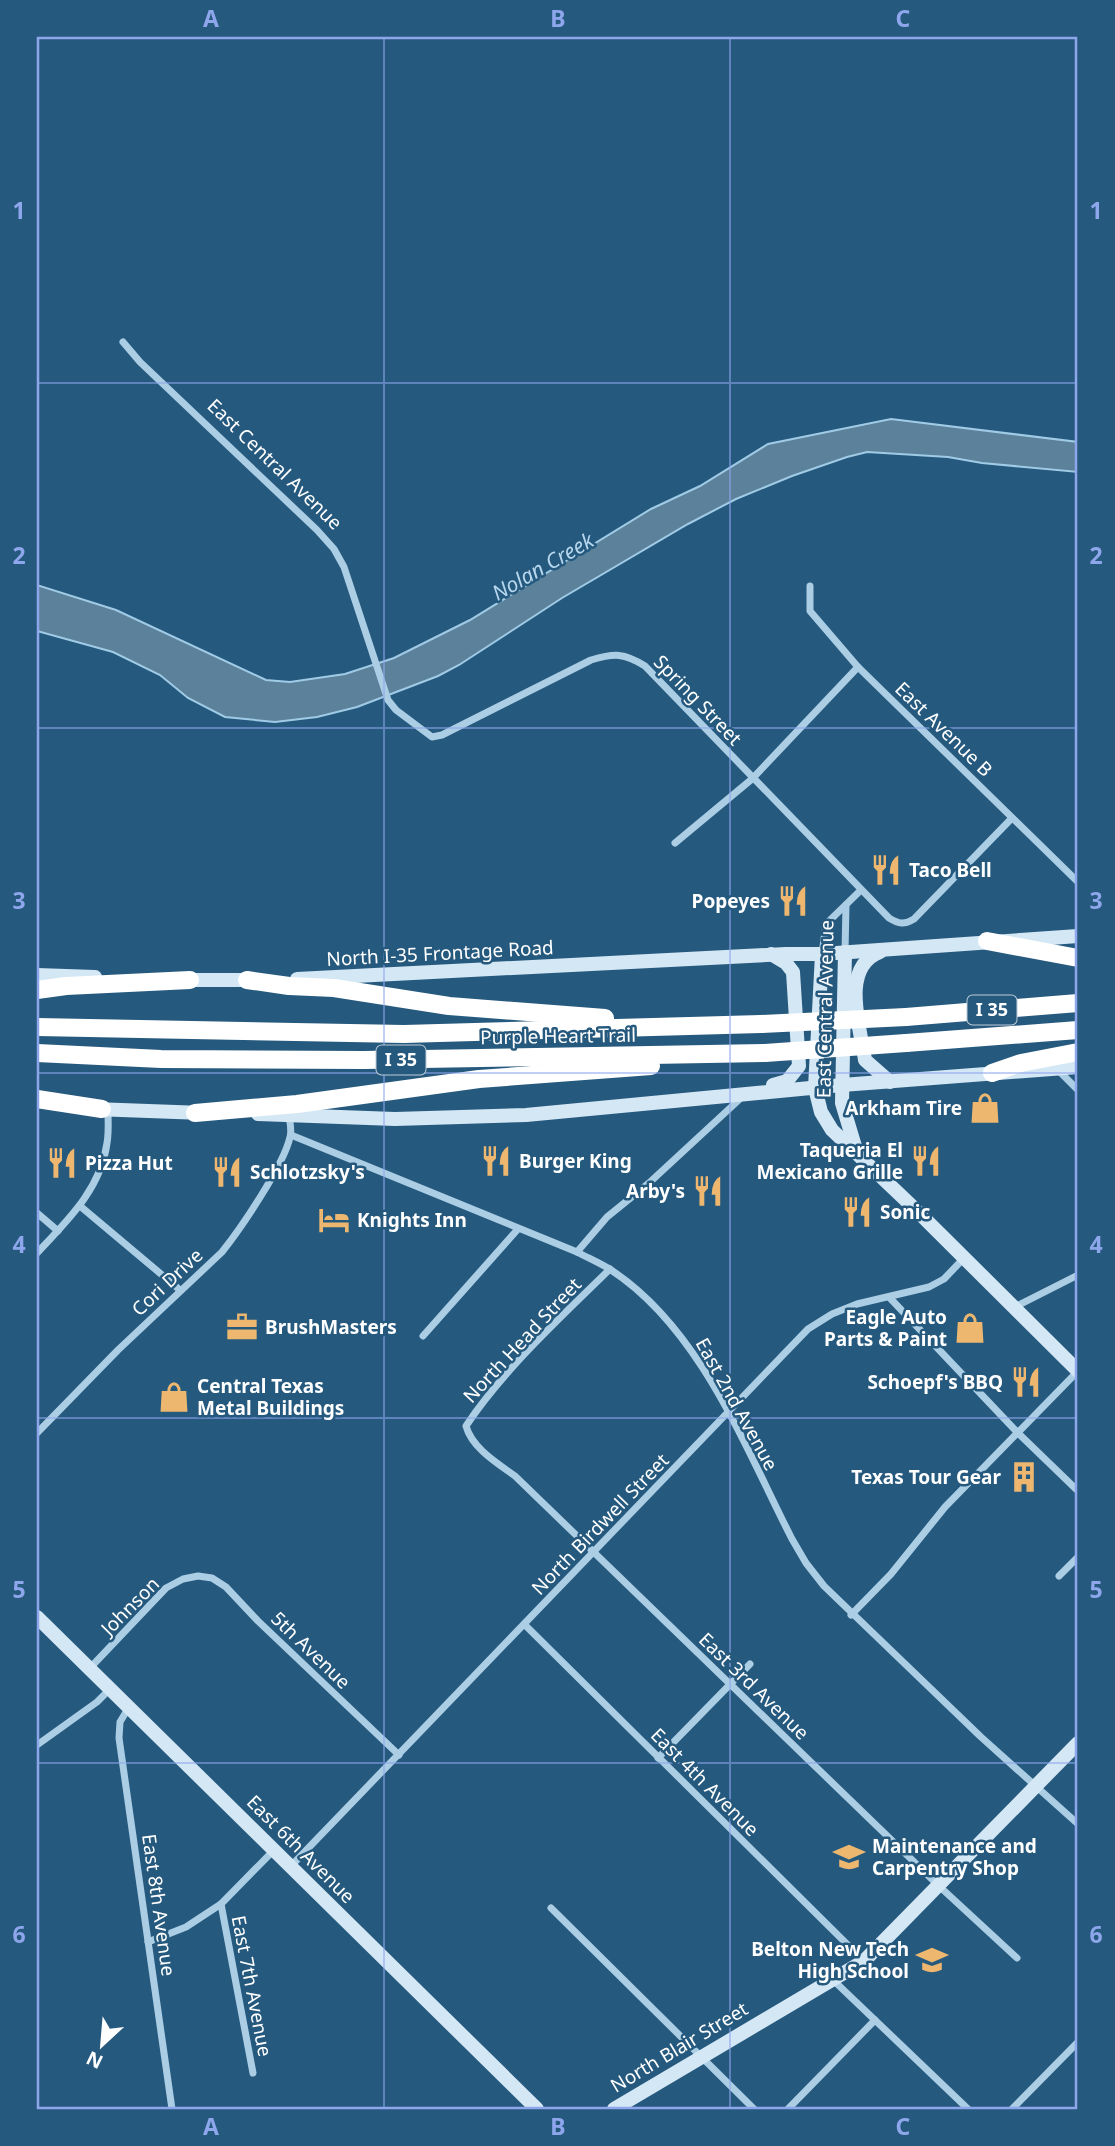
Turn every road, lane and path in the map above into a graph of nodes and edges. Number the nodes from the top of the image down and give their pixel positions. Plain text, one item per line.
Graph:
1 (123, 342) dead end
2 (810, 586) dead end
3 (858, 667) junction
4 (432, 737) joint
5 (752, 779) junction
6 (1012, 818) junction
7 (675, 843) dead end
8 (1078, 882) edge
9 (861, 890) junction
10 (846, 905) junction
11 (1078, 936) edge
12 (987, 941) junction
13 (912, 946) junction
14 (845, 952) junction
15 (771, 954) junction
16 (822, 954) junction
17 (1078, 958) edge
18 (37, 975) edge
19 (190, 980) junction
20 (247, 980) junction
21 (37, 990) edge
22 (1078, 1003) edge
23 (702, 1026) junction
24 (37, 1027) edge
25 (1078, 1030) edge
26 (1078, 1052) edge
27 (37, 1053) edge
28 (719, 1055) junction
29 (1078, 1067) edge
30 (1057, 1069) junction
31 (992, 1073) junction
32 (890, 1082) junction
33 (842, 1085) junction
34 (816, 1088) junction
35 (1078, 1090) edge
36 (745, 1094) junction
37 (37, 1099) edge
38 (37, 1108) edge
39 (105, 1109) junction
40 (195, 1113) junction
41 (289, 1115) junction
42 (291, 1135) junction
43 (857, 1153) junction
44 (80, 1206) junction
45 (37, 1213) edge
46 (518, 1229) junction
47 (58, 1231) junction
48 (578, 1252) junction
49 (37, 1253) edge
50 (965, 1258) junction
51 (610, 1269) junction
52 (1078, 1275) edge
53 (180, 1290) junction
54 (889, 1297) junction
55 (1015, 1307) junction
56 (423, 1336) dead end
57 (1078, 1371) edge
58 (727, 1413) junction
59 (1017, 1432) junction
60 (37, 1433) edge
61 (469, 1437) joint
62 (1078, 1491) edge
63 (595, 1552) junction
64 (1078, 1557) edge
65 (198, 1576) joint
66 (1059, 1576) dead end
67 (851, 1615) junction
68 (37, 1617) edge
69 (524, 1625) junction
70 (750, 1664) dead end
71 (90, 1668) junction
72 (730, 1685) junction
73 (110, 1689) junction
74 (129, 1707) junction
75 (1078, 1743) edge
76 (37, 1745) edge
77 (399, 1755) junction
78 (658, 1758) junction
79 (1036, 1786) junction
80 (1078, 1824) edge
81 (274, 1849) junction
82 (291, 1866) junction
83 (939, 1886) junction
84 (221, 1905) junction
85 (551, 1908) dead end
86 (148, 1942) junction
87 (1017, 1958) dead end
88 (864, 1961) junction
89 (832, 1979) junction
90 (875, 2020) junction
91 (1078, 2042) edge
92 (701, 2056) junction
93 (253, 2073) dead end
94 (172, 2109) edge
95 (537, 2109) edge
96 (614, 2109) edge
97 (754, 2109) edge
98 (788, 2109) edge
99 (968, 2109) edge
100 (1012, 2109) edge

1 - 4 street, East Central Avenue
2 - 3 street, East Avenue B
3 - 5 street
3 - 6 street, East Avenue B
4 - 5 street, Spring Street
5 - 7 street
5 - 9 street, Spring Street
6 - 8 street, East Avenue B
6 - 9 street, Spring Street
9 - 10 street, East Central Avenue
10 - 14 street, East Central Avenue
10 - 16 street, East Central Avenue
11 - 12 main road
12 - 13 main road
12 - 17 highway
13 - 14 main road, North I-35 Frontage Road
13 - 32 main road
14 - 16 main road, North I-35 Frontage Road
14 - 33 main road, East Central Avenue
15 - 16 main road, North I-35 Frontage Road
15 - 20 main road, North I-35 Frontage Road
15 - 36 main road
16 - 34 main road, East Central Avenue
18 - 19 main road, North I-35 Frontage Road
19 - 20 main road, North I-35 Frontage Road
19 - 21 highway
20 - 23 highway
22 - 23 highway, Purple Heart Trail / I 35, bridge
23 - 24 highway, Purple Heart Trail / I 35
25 - 28 highway, Purple Heart Trail / I 35, bridge
26 - 31 highway
27 - 28 highway, Purple Heart Trail / I 35
28 - 40 highway
29 - 30 main road
30 - 31 main road
30 - 35 street
31 - 32 main road
32 - 33 main road
33 - 34 main road
33 - 43 main road, East Central Avenue
34 - 36 main road
34 - 43 main road, East Central Avenue
36 - 41 main road
36 - 48 street, North Head Street
37 - 39 highway
38 - 39 main road
39 - 40 main road
39 - 44 street
40 - 41 main road
41 - 42 street
42 - 46 street, East 2nd Avenue
42 - 53 street, Cori Drive
43 - 50 main road, East Central Avenue
44 - 47 street
44 - 53 street
45 - 47 street
46 - 48 street, East 2nd Avenue
46 - 56 street
47 - 49 street
48 - 51 street, East 2nd Avenue
50 - 54 street, North Birdwell Street
50 - 55 main road, East Central Avenue
51 - 58 street, East 2nd Avenue
51 - 61 street, North Head Street
52 - 55 street
53 - 60 street, Cori Drive
54 - 58 street, North Birdwell Street
54 - 59 street
55 - 57 main road, East Central Avenue
57 - 59 street
58 - 63 street, North Birdwell Street
58 - 67 street, East 2nd Avenue
59 - 62 street
59 - 67 street
61 - 63 street, East 3rd Avenue
63 - 69 street, North Birdwell Street
63 - 72 street, East 3rd Avenue
64 - 66 street
65 - 71 street, Johnson
65 - 77 street, 5th Avenue
67 - 79 street, East 2nd Avenue
68 - 71 main road, East 6th Avenue
69 - 77 street, North Birdwell Street
69 - 78 street, East 4th Avenue
70 - 72 street
71 - 73 main road, East 6th Avenue
72 - 78 street
72 - 83 street, East 3rd Avenue
73 - 74 main road, East 6th Avenue
73 - 76 street
74 - 81 main road, East 6th Avenue
74 - 86 street, East 8th Avenue
75 - 79 main road, North Blair Street
77 - 82 street, North Birdwell Street
78 - 88 street, East 4th Avenue
79 - 80 street, East 2nd Avenue
79 - 83 main road, North Blair Street
81 - 82 main road, East 6th Avenue
81 - 84 street
82 - 95 main road, East 6th Avenue
83 - 87 street, East 3rd Avenue
83 - 88 main road, North Blair Street
84 - 86 street
84 - 93 street, East 7th Avenue
85 - 92 street
86 - 94 street, East 8th Avenue
88 - 89 main road, North Blair Street
89 - 90 street
89 - 92 main road, North Blair Street
90 - 98 street
90 - 99 street
91 - 100 street
92 - 96 main road, North Blair Street
92 - 97 street

